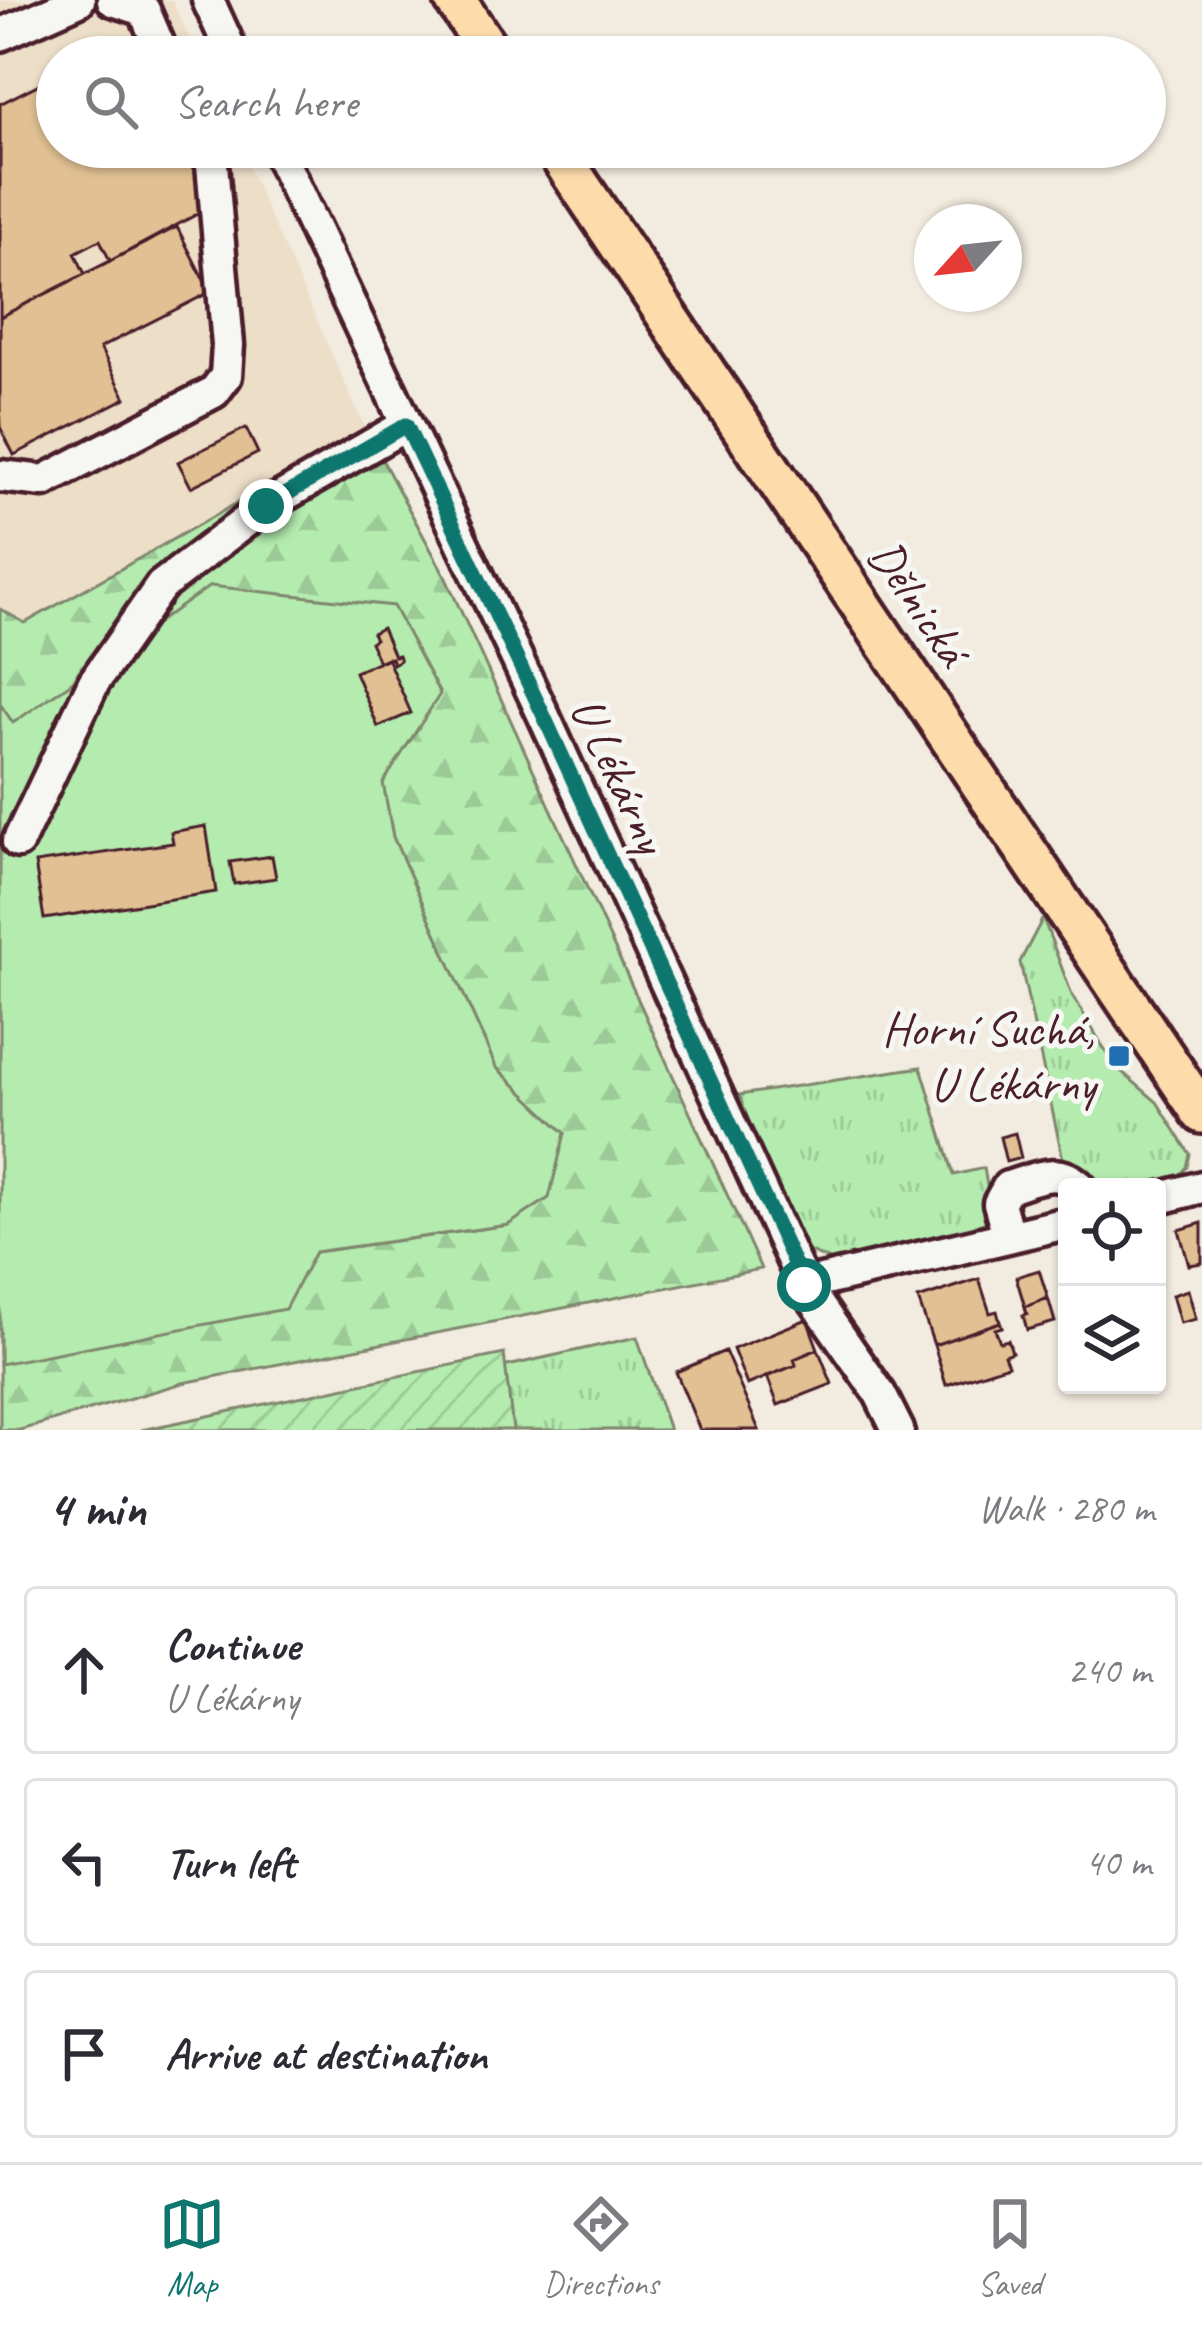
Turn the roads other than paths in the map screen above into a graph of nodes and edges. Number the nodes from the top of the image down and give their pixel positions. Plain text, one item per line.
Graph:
1 (79, 0) edge
2 (113, 0) edge
3 (208, 0) edge
4 (455, 0) edge
5 (0, 35) edge
6 (155, 36) edge
7 (224, 36) edge
8 (479, 36) edge
9 (212, 168) edge
10 (286, 168) edge
11 (568, 168) edge
12 (406, 425) junction
13 (0, 476) edge
14 (18, 842) dead end
15 (1202, 1113) edge
16 (1070, 1178) edge
17 (1202, 1187) edge
18 (1166, 1197) edge
19 (1058, 1225) edge
20 (1008, 1235) junction
21 (804, 1285) junction
22 (898, 1430) edge

1 - 5 street
2 - 6 street
3 - 7 street
4 - 8 main road
9 - 13 street
10 - 12 street, U Lékárny
11 - 15 main road, Dělnická
12 - 14 street
12 - 21 street, U Lékárny
16 - 20 street
17 - 18 street
19 - 20 street
20 - 21 street
21 - 22 street, U Lékárny

